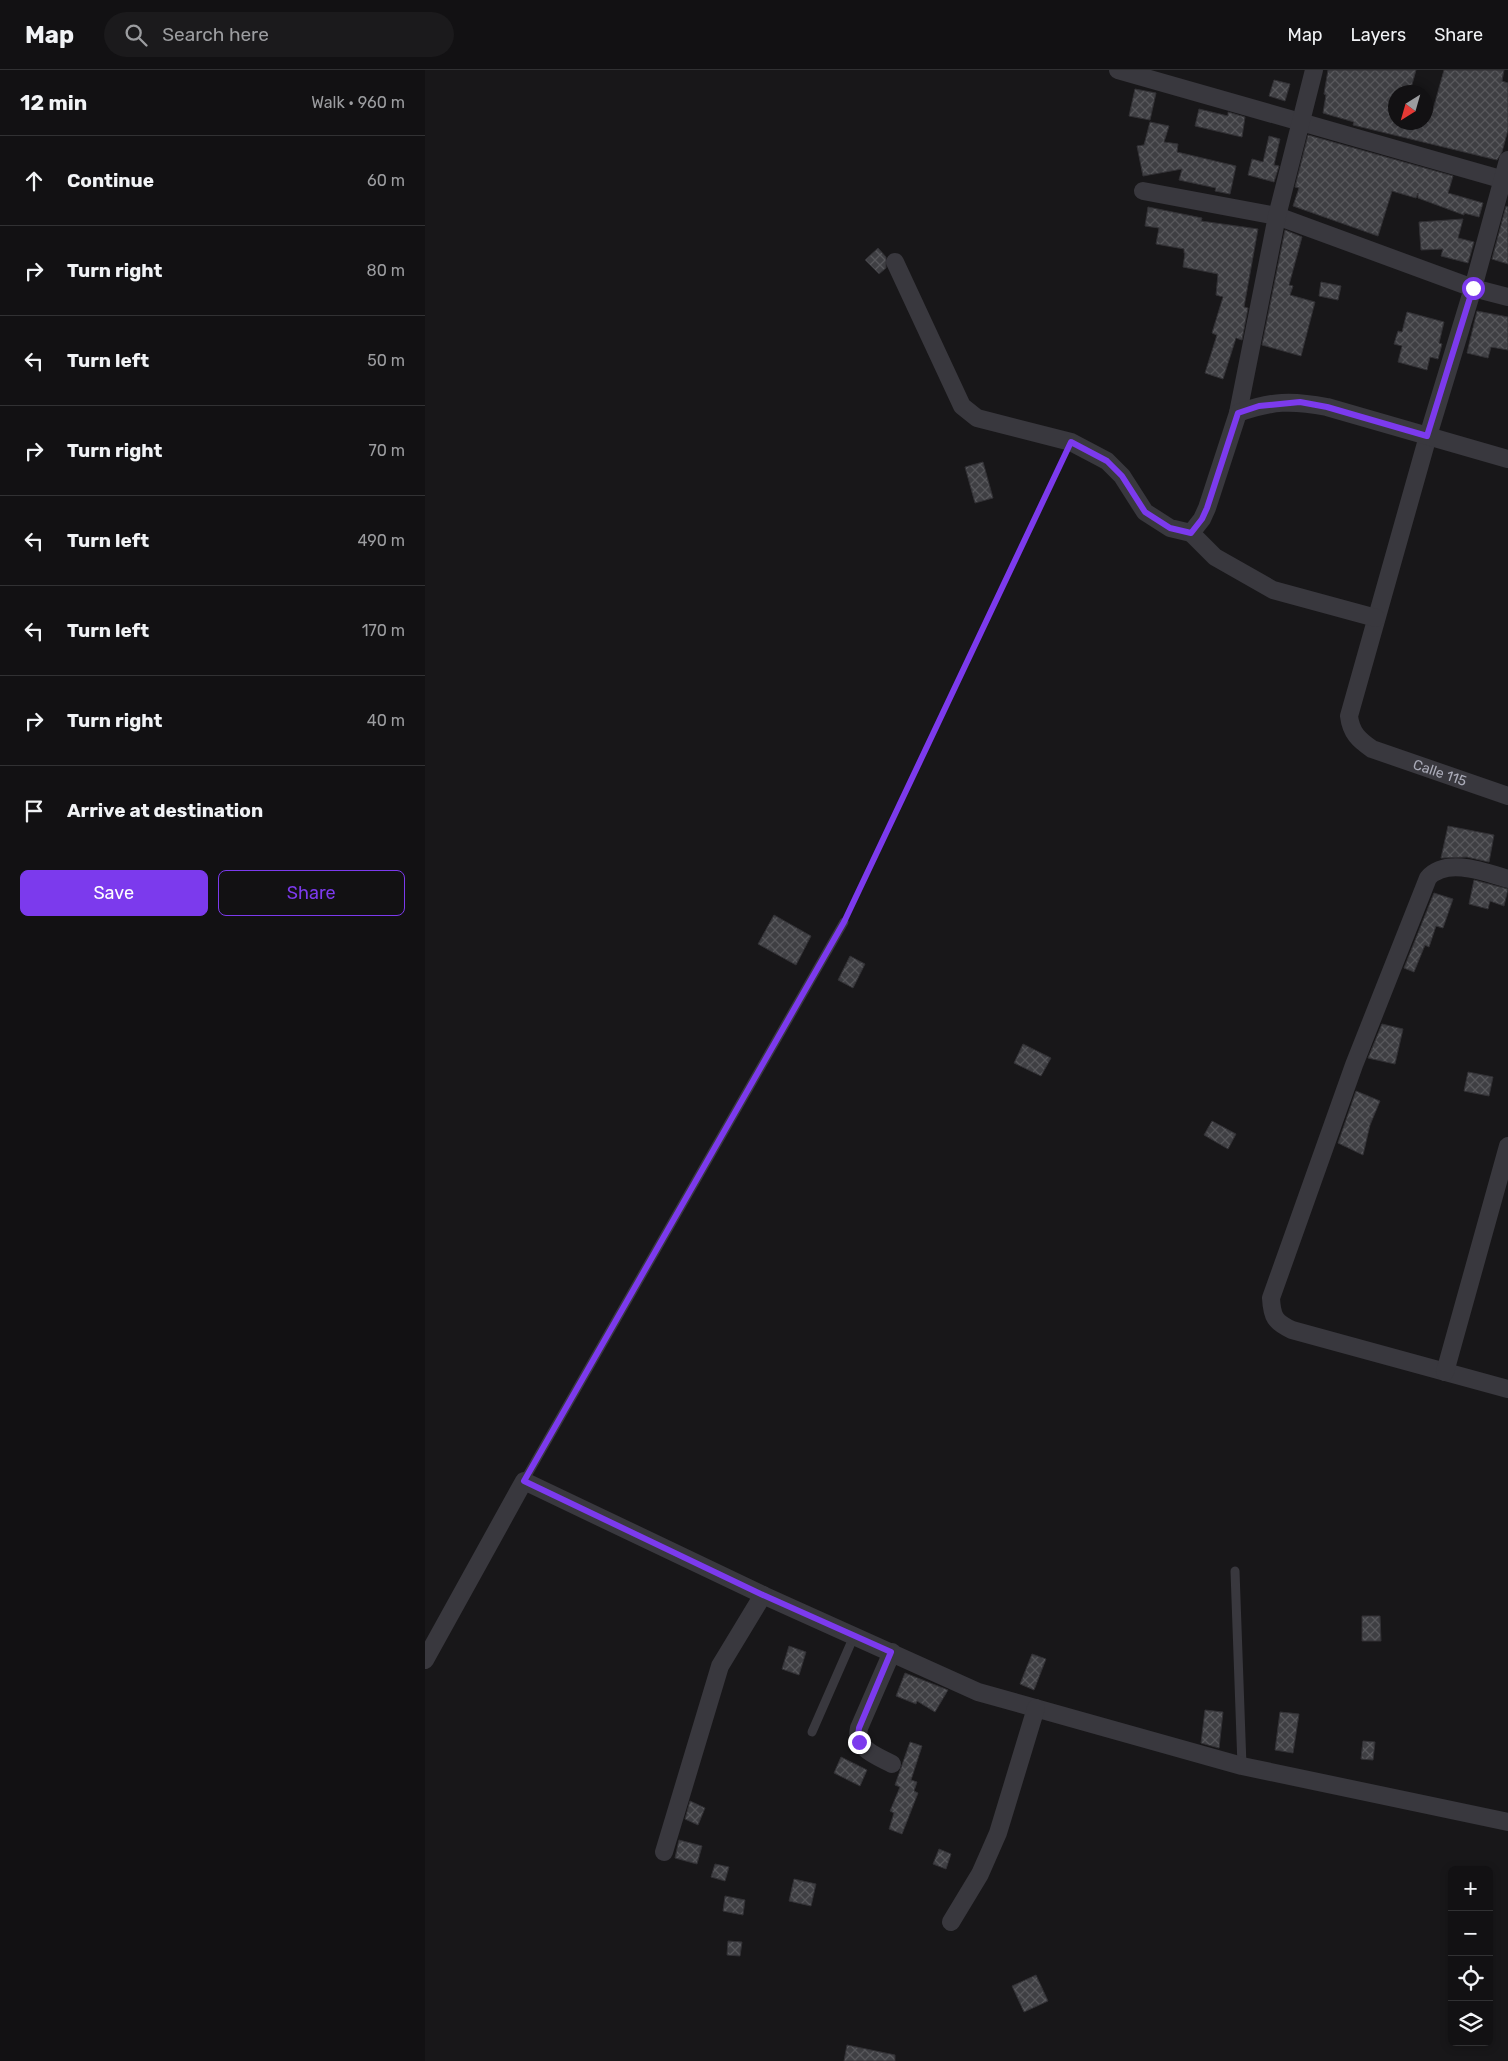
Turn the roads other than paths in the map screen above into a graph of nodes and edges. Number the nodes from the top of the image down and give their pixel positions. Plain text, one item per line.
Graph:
1 (1118, 70) edge
2 (1314, 70) edge
3 (1301, 122) junction
4 (1508, 160) edge
5 (1505, 180) edge
6 (1143, 191) dead end
7 (1277, 216) junction
8 (895, 262) dead end
9 (1473, 288) junction
10 (1508, 297) edge
11 (1238, 413) junction
12 (1427, 436) junction
13 (1508, 459) edge
14 (1191, 533) junction
15 (1376, 618) junction
16 (1508, 796) edge
17 (1508, 879) edge
18 (844, 922) road end
19 (1508, 1146) edge
20 (1445, 1372) junction
21 (1508, 1389) edge
22 (524, 1481) junction
23 (1235, 1571) dead end
24 (763, 1595) junction
25 (854, 1636) junction
26 (891, 1652) junction
27 (425, 1660) edge
28 (1036, 1708) junction
29 (812, 1732) dead end
30 (892, 1764) dead end
31 (1242, 1766) junction
32 (1508, 1822) edge
33 (664, 1852) dead end
34 (951, 1922) dead end

1 - 3 street
2 - 3 street
3 - 5 street
3 - 7 street
4 - 5 street
5 - 9 street
6 - 7 street
7 - 9 street
7 - 11 street
8 - 14 street
9 - 10 street
9 - 12 street
11 - 12 street
11 - 14 street
12 - 13 street
12 - 15 street
14 - 15 street
15 - 16 street, Calle 115
17 - 20 street
18 - 22 lane
19 - 20 street
20 - 21 street
22 - 24 street
22 - 27 street
23 - 31 lane
24 - 25 street
24 - 33 street
25 - 26 street
25 - 29 lane
26 - 28 street
26 - 30 street
28 - 31 street
28 - 34 street
31 - 32 street

